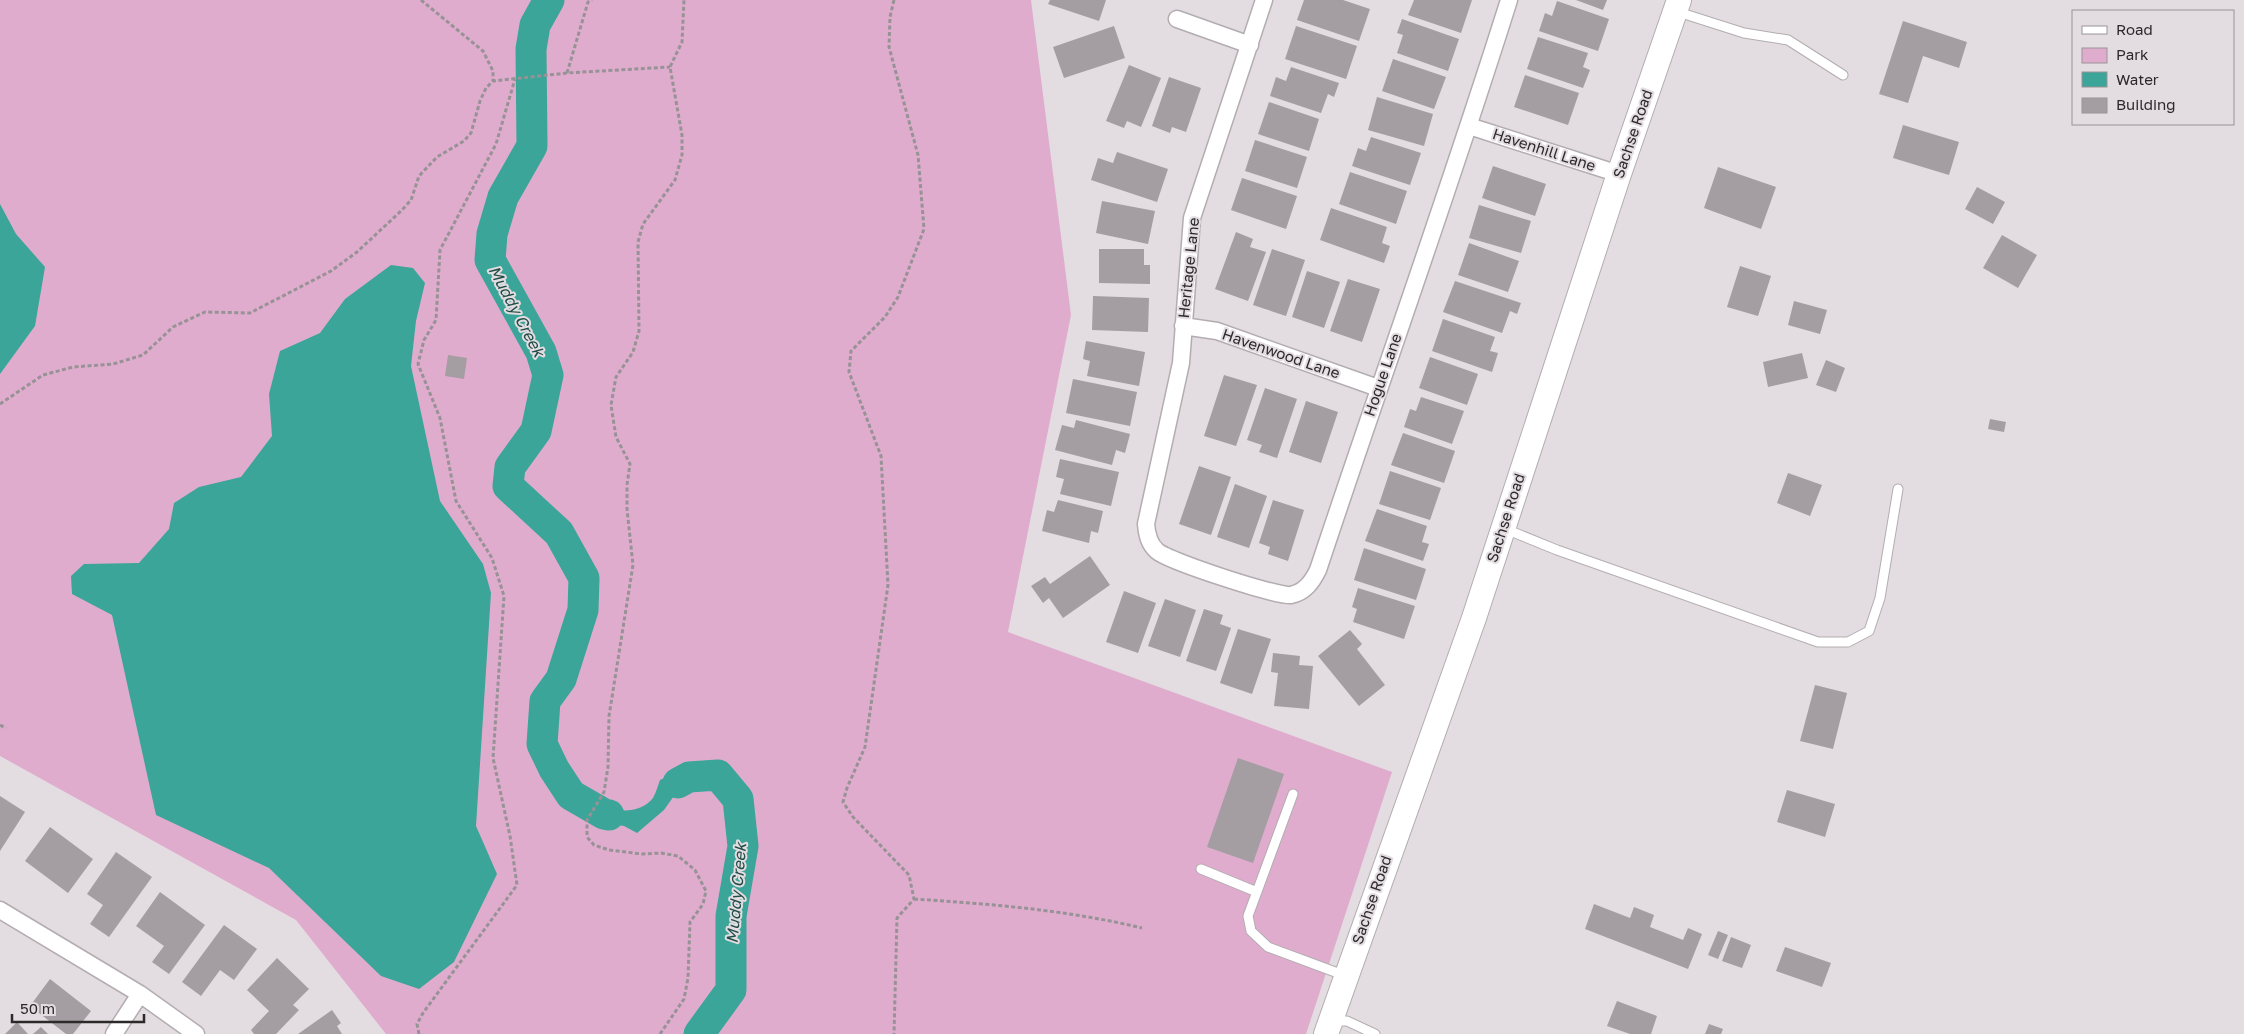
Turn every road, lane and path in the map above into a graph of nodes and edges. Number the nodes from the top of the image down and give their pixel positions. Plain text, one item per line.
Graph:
1 (422, 0) edge
2 (592, 0) edge
3 (684, 0) edge
4 (894, 0) edge
5 (1264, 0) edge
6 (1509, 0) edge
7 (1677, 5) edge
8 (1177, 19) dead end
9 (1250, 45) junction
10 (670, 66) junction
11 (567, 73) junction
12 (1843, 75) dead end
13 (514, 79) junction
14 (493, 82) junction
15 (1469, 126) junction
16 (1618, 174) junction
17 (1183, 326) junction
18 (1378, 388) junction
19 (0, 404) edge
20 (1898, 490) dead end
21 (1503, 528) junction
22 (1150, 543) joint
23 (0, 724) edge
24 (6, 728) dead end
25 (1293, 794) dead end
26 (1200, 869) dead end
27 (1257, 892) junction
28 (914, 899) junction
29 (0, 910) edge
30 (1142, 928) dead end
31 (1346, 976) junction
32 (140, 994) junction
33 (1328, 1028) edge
34 (114, 1034) edge
35 (196, 1034) edge
36 (419, 1034) edge
37 (660, 1034) edge
38 (894, 1034) edge
39 (1375, 1034) edge

1 - 14 path
2 - 11 path
3 - 10 path
4 - 28 path
5 - 9 street, Heritage Lane
6 - 15 street, Hogue Lane
7 - 12 lane
7 - 16 main road, Sachse Road
8 - 9 street
9 - 17 street, Heritage Lane
10 - 11 path
10 - 37 path
11 - 13 path
13 - 14 path
13 - 36 path
14 - 19 path
15 - 16 street, Havenhill Lane
15 - 18 street, Hogue Lane
16 - 21 main road, Sachse Road
17 - 18 street, Havenwood Lane
17 - 22 street, Heritage Lane
18 - 22 street, Hogue Lane
20 - 21 lane
21 - 31 main road, Sachse Road
23 - 24 path
25 - 27 lane
26 - 27 lane
27 - 31 lane
28 - 30 path
28 - 38 path
29 - 32 street
31 - 33 main road, Sachse Road
32 - 34 street
32 - 35 street
33 - 39 lane

